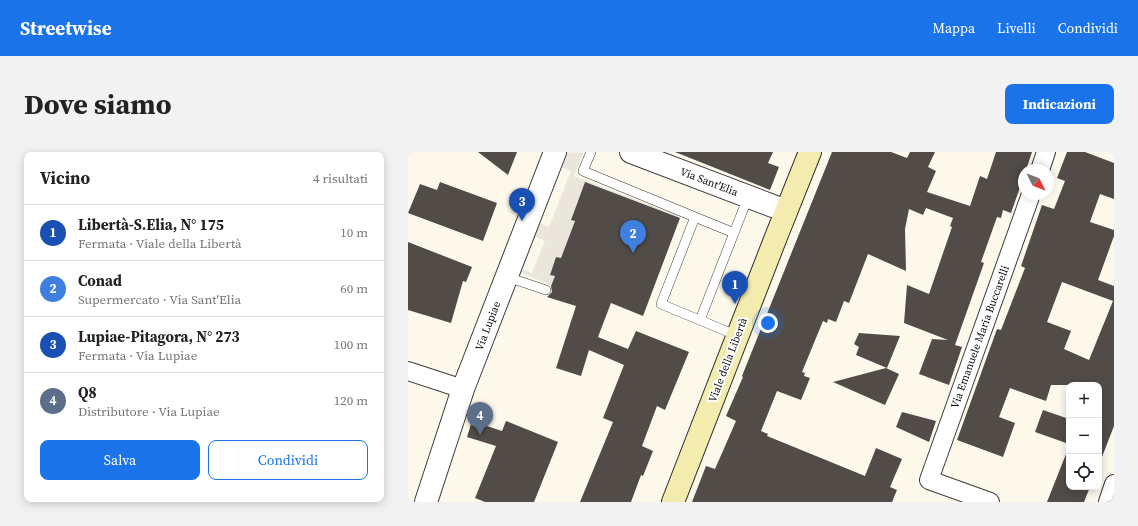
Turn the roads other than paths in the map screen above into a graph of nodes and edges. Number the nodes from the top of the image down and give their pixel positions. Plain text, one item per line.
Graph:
1 (555, 152) edge
2 (590, 152) edge
3 (632, 152) edge
4 (810, 152) edge
5 (1046, 152) edge
6 (1042, 164) edge
7 (748, 197) junction
8 (1029, 200) edge
9 (786, 212) junction
10 (695, 217) junction
11 (734, 233) junction
12 (507, 276) junction
13 (546, 290) dead end
14 (700, 320) junction
15 (738, 336) junction
16 (408, 371) edge
17 (463, 389) junction
18 (1114, 484) edge
19 (426, 502) edge
20 (673, 502) edge
21 (990, 502) edge
22 (1108, 502) edge

1 - 12 street, Via Lupiae
2 - 10 lane
3 - 7 street, Via Sant'Elia
4 - 9 main road, Viale della Libertà
5 - 6 street
7 - 9 street, Via Sant'Elia
7 - 11 lane
8 - 21 street, Via Emanuele Maria Buccarelli
9 - 15 main road, Viale della Libertà
10 - 11 lane
10 - 14 lane
11 - 14 lane
12 - 13 lane
12 - 17 street, Via Lupiae
14 - 15 lane
15 - 20 main road, Viale della Libertà
16 - 17 street
17 - 19 street, Via Lupiae
18 - 22 street

